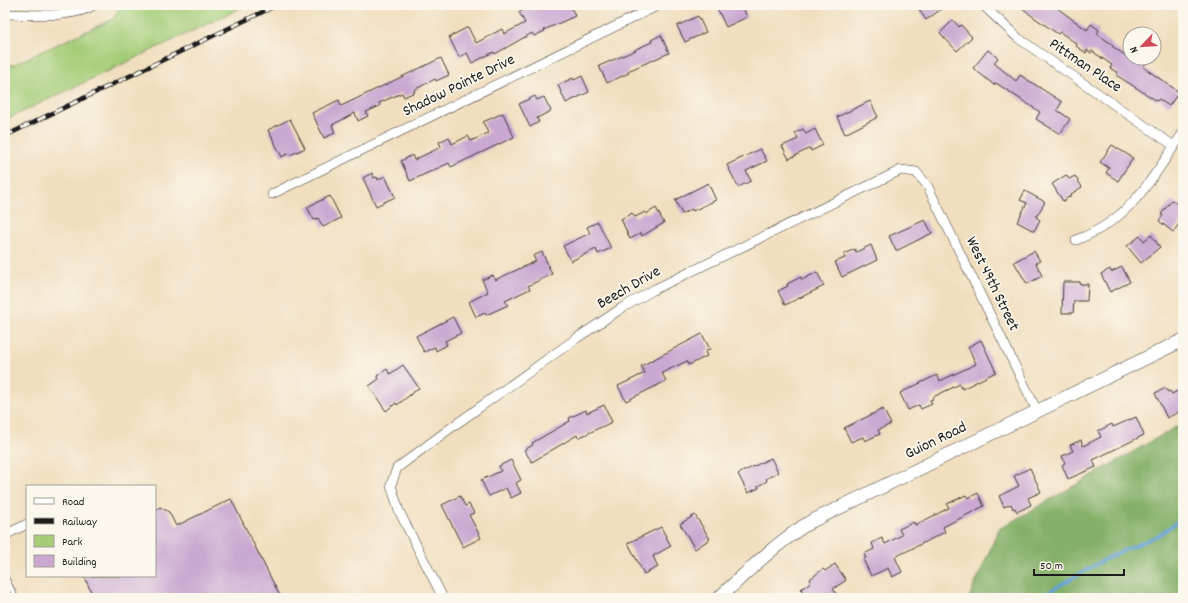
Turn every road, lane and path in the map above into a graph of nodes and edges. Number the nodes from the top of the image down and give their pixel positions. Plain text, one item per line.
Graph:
1 (94, 5) edge
2 (658, 5) edge
3 (982, 5) edge
4 (5, 14) edge
5 (1183, 133) edge
6 (1174, 146) junction
7 (916, 172) joint
8 (272, 194) dead end
9 (1076, 240) dead end
10 (1183, 340) edge
11 (1037, 411) junction
12 (26, 524) edge
13 (5, 535) edge
14 (5, 576) edge
15 (16, 598) edge
16 (443, 598) edge
17 (719, 598) edge

1 - 4 street
2 - 8 street, Shadow Pointe Drive
3 - 6 street, Pittman Place
5 - 6 street
6 - 9 street
7 - 11 street, West 49th Street
7 - 16 street, Beech Drive
10 - 11 street, Guion Road
11 - 17 street, Guion Road
12 - 13 street
14 - 15 lane

